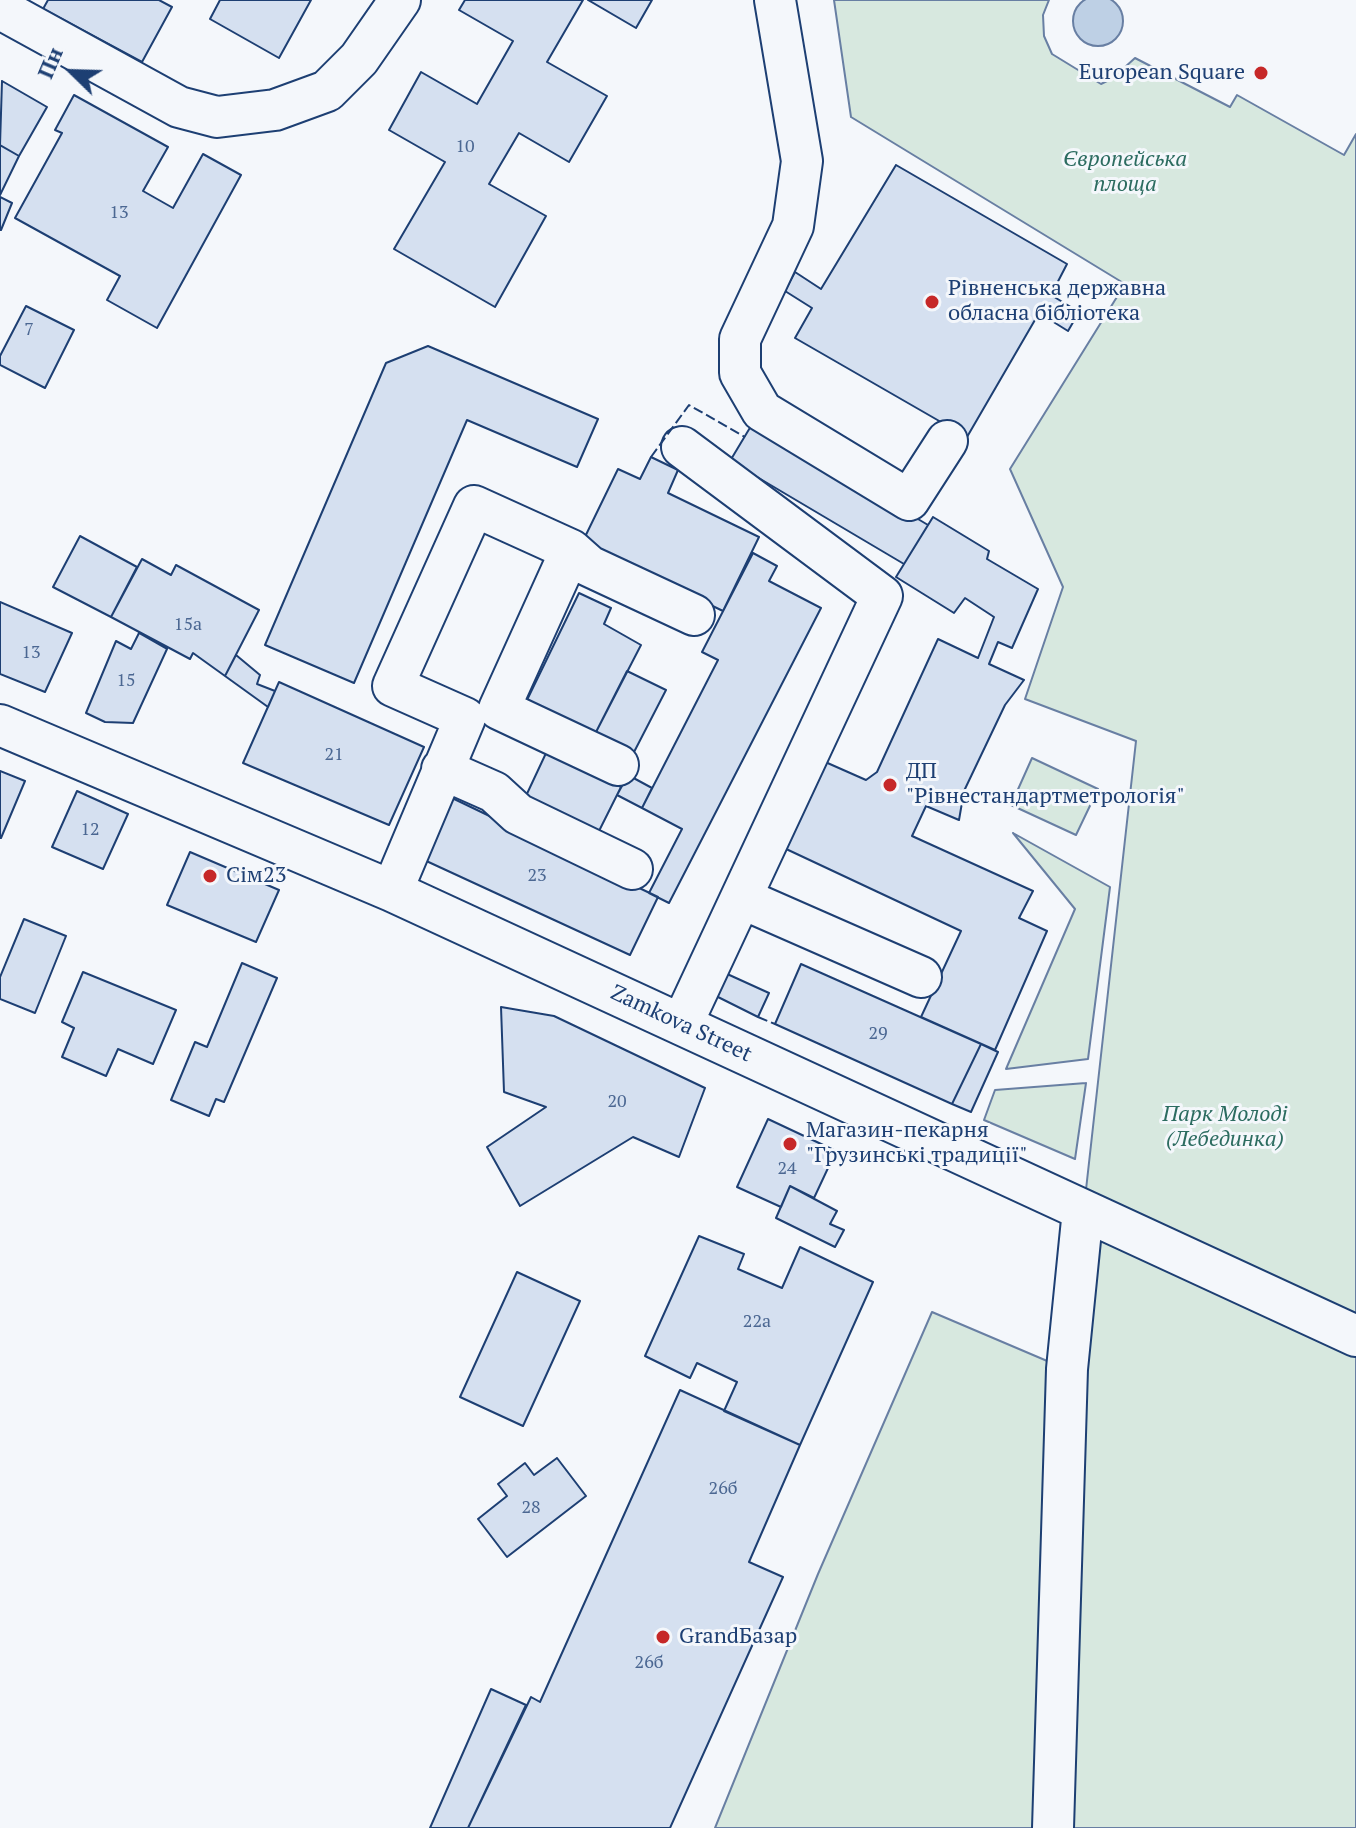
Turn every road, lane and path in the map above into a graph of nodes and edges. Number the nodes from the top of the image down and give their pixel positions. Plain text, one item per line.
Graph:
1 (400, 0) edge
2 (775, 0) edge
3 (8, 13) edge
4 (947, 441) dead end
5 (682, 447) dead end
6 (571, 550) junction
7 (694, 615) dead end
8 (482, 714) junction
9 (0, 725) edge
10 (618, 765) dead end
11 (442, 769) junction
12 (632, 869) dead end
13 (392, 891) junction
14 (741, 898) junction
15 (921, 977) dead end
16 (682, 1024) junction
17 (1083, 1210) junction
18 (1356, 1336) edge
19 (1053, 1828) edge

1 - 3 street
2 - 4 street
5 - 14 street
6 - 7 street
6 - 8 street
6 - 8 street
8 - 10 street
8 - 11 street
9 - 13 street, Zamkova Street
11 - 12 street
11 - 13 street
13 - 16 street, Zamkova Street
14 - 15 street
14 - 16 street
16 - 17 street, Zamkova Street
17 - 18 street, Zamkova Street
17 - 19 street

